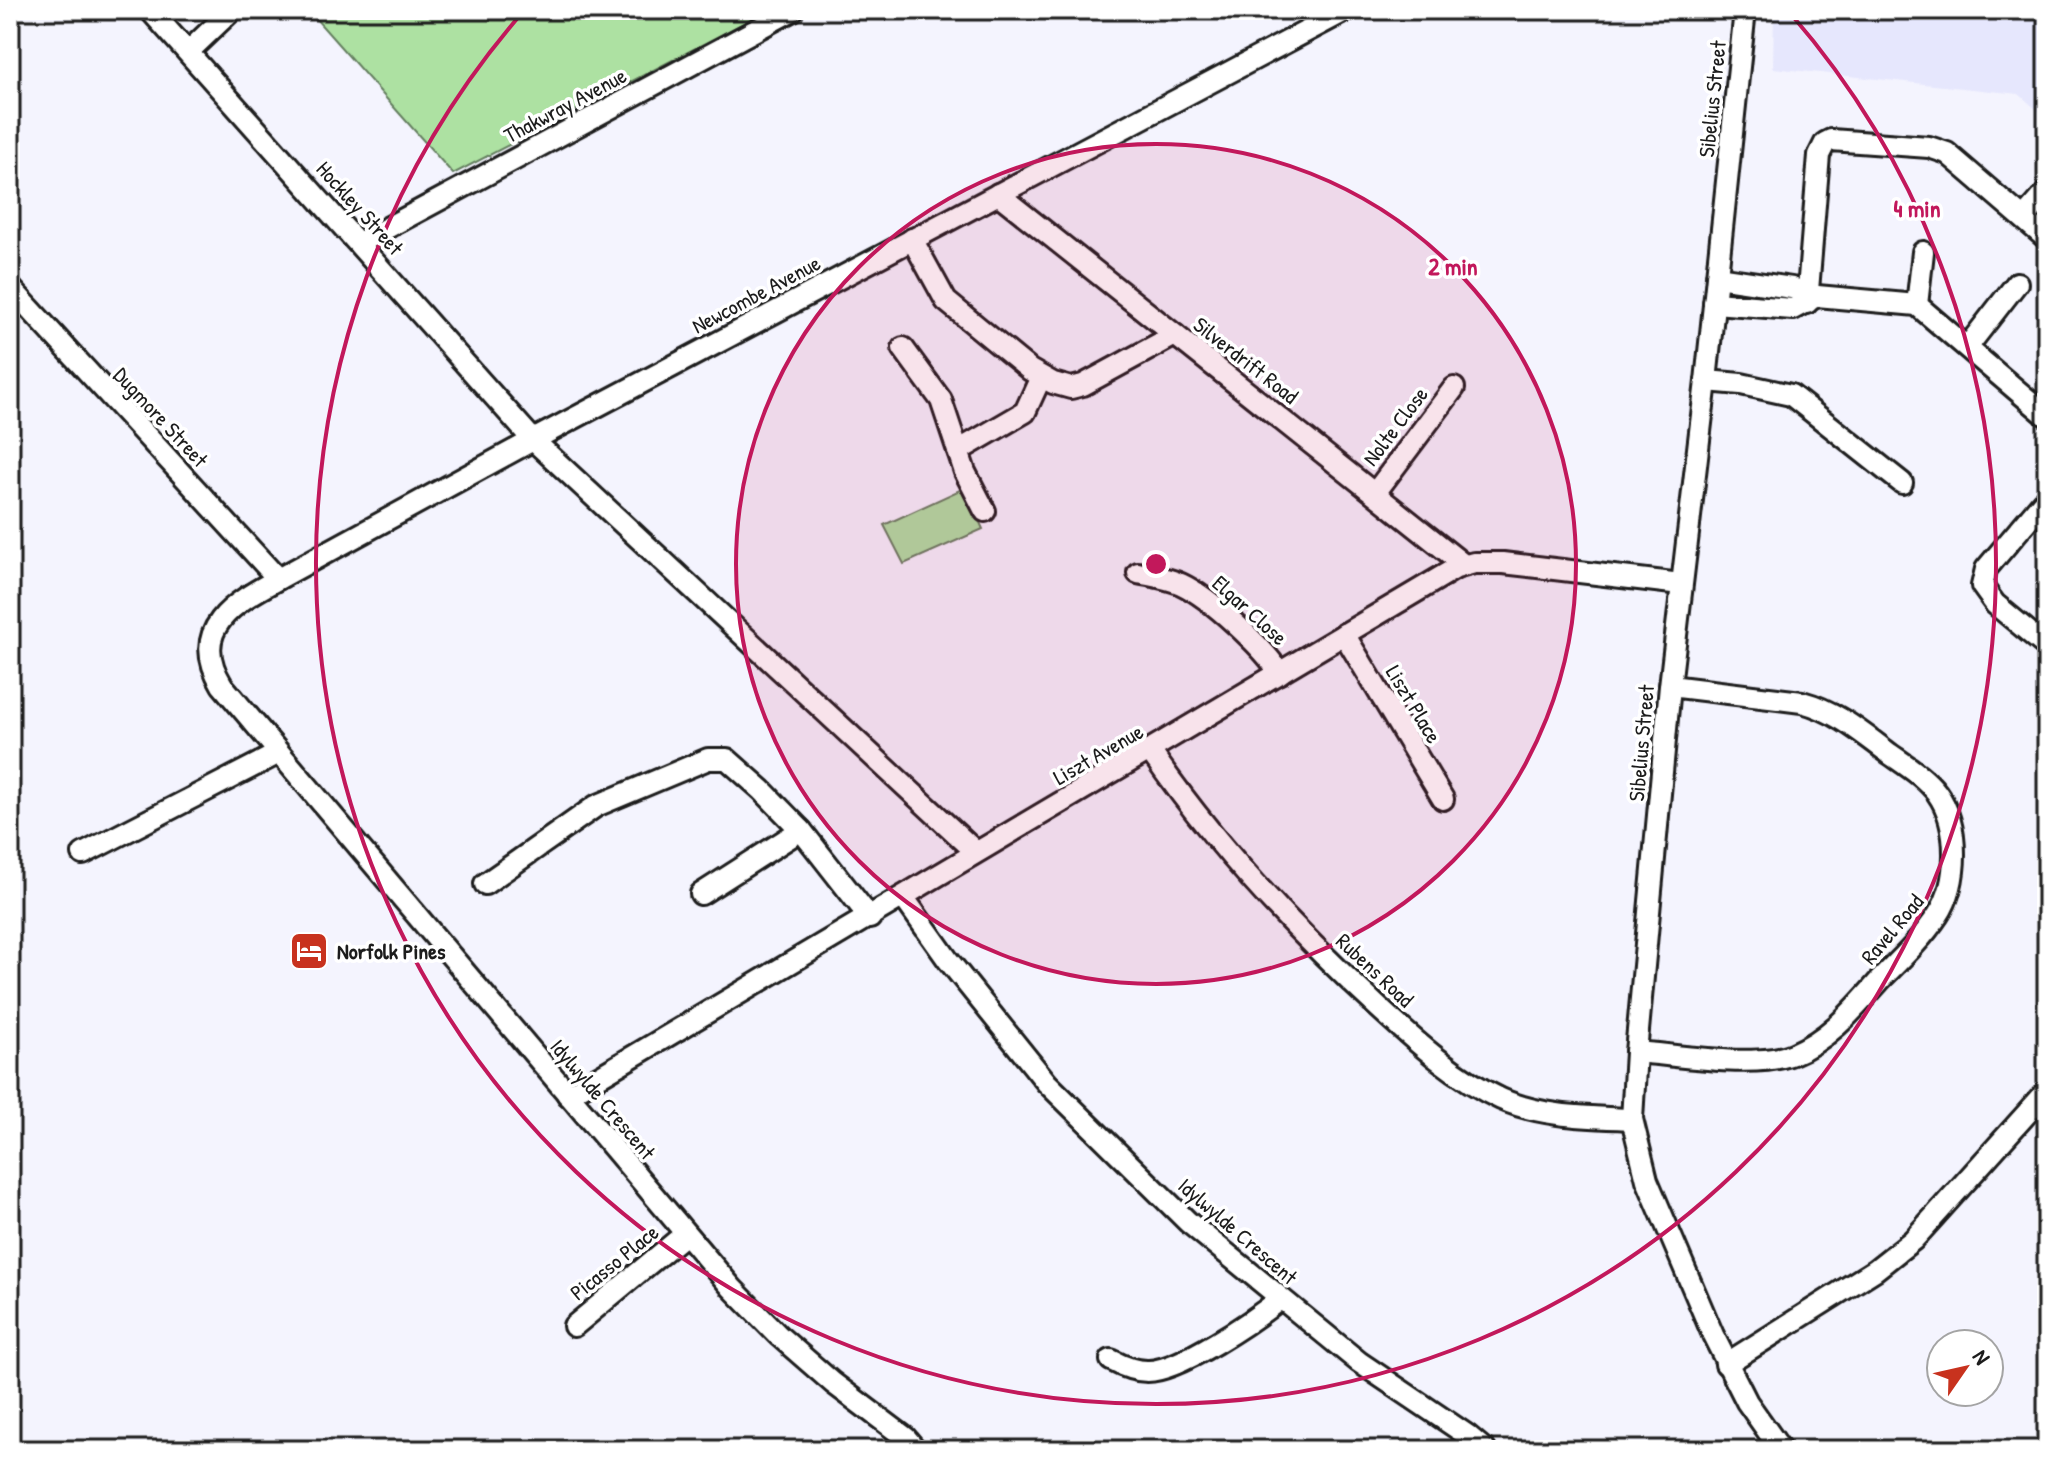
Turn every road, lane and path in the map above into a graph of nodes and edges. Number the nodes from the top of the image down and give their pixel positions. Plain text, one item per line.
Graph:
1 (150, 10) edge
2 (232, 10) edge
3 (793, 10) edge
4 (1745, 10) edge
5 (1344, 11) edge
6 (188, 52) junction
7 (2047, 192) edge
8 (998, 194) junction
9 (2024, 218) junction
10 (912, 239) junction
11 (2047, 239) edge
12 (359, 243) junction
13 (1923, 252) dead end
14 (1717, 277) junction
15 (2017, 283) dead end
16 (10, 287) edge
17 (1811, 297) junction
18 (1714, 303) junction
19 (1917, 305) junction
20 (1175, 335) junction
21 (1968, 346) junction
22 (903, 348) dead end
23 (1041, 377) junction
24 (1706, 381) junction
25 (1454, 388) dead end
26 (2047, 416) edge
27 (533, 440) junction
28 (958, 451) junction
29 (1902, 483) dead end
30 (1375, 493) junction
31 (2047, 497) edge
32 (985, 511) dead end
33 (1464, 565) junction
34 (1138, 573) dead end
35 (278, 579) junction
36 (1681, 584) junction
37 (1344, 634) junction
38 (210, 646) joint
39 (2047, 647) edge
40 (1280, 673) junction
41 (1670, 686) junction
42 (1151, 752) junction
43 (279, 753) junction
44 (1443, 799) dead end
45 (801, 830) junction
46 (976, 852) junction
47 (83, 854) dead end
48 (485, 884) dead end
49 (701, 894) dead end
50 (904, 898) junction
51 (870, 918) junction
52 (1636, 1052) junction
53 (2047, 1091) edge
54 (568, 1095) junction
55 (1632, 1119) junction
56 (685, 1234) junction
57 (1280, 1299) junction
58 (574, 1326) dead end
59 (1111, 1360) dead end
60 (1726, 1364) junction
61 (916, 1450) edge
62 (1485, 1450) edge
63 (1781, 1450) edge

1 - 6 street, Hockley Street
2 - 6 street
3 - 12 street, Thakwray Avenue
4 - 14 street, Sibelius Street
5 - 8 street, Newcombe Avenue
6 - 12 street, Hockley Street
7 - 9 street
8 - 10 street, Newcombe Avenue
8 - 20 street, Silverdrift Road
9 - 11 street
9 - 17 street
10 - 23 street
10 - 27 street, Newcombe Avenue
12 - 27 street, Hockley Street
13 - 19 street
14 - 17 street
14 - 18 street, Sibelius Street
15 - 21 street
16 - 35 street, Dugmore Street
17 - 18 street
17 - 19 street
18 - 24 street, Sibelius Street
19 - 21 street
20 - 23 street
20 - 30 street, Silverdrift Road
21 - 26 street
22 - 28 street
23 - 28 street
24 - 29 street
24 - 36 street, Sibelius Street
25 - 30 street, Nolte Close
27 - 35 street, Newcombe Avenue
27 - 46 street, Hockley Street
28 - 32 street
30 - 33 street, Silverdrift Road
31 - 39 street
33 - 36 street, Liszt Avenue
33 - 37 street, Liszt Avenue
34 - 40 street, Elgar Close
35 - 38 street, Newcombe Avenue
36 - 41 street, Sibelius Street
37 - 40 street, Liszt Avenue
37 - 44 street, Liszt Place
38 - 43 street, Idylwylde Crescent
40 - 42 street, Liszt Avenue
41 - 52 street, Sibelius Street
41 - 52 street, Ravel Road
42 - 46 street, Liszt Avenue
42 - 55 street, Rubens Road
43 - 47 street
43 - 54 street, Idylwylde Crescent
45 - 48 street
45 - 49 street
45 - 51 street
46 - 50 street, Liszt Avenue
50 - 51 street, Liszt Avenue
50 - 57 street, Idylwylde Crescent
51 - 54 street, Liszt Avenue
52 - 55 street, Sibelius Street
53 - 60 street
54 - 56 street, Idylwylde Crescent
55 - 60 street, Sibelius Street
56 - 58 street, Picasso Place
56 - 61 street, Idylwylde Crescent
57 - 59 street
57 - 62 street, Idylwylde Crescent
60 - 63 street, Sibelius Street

